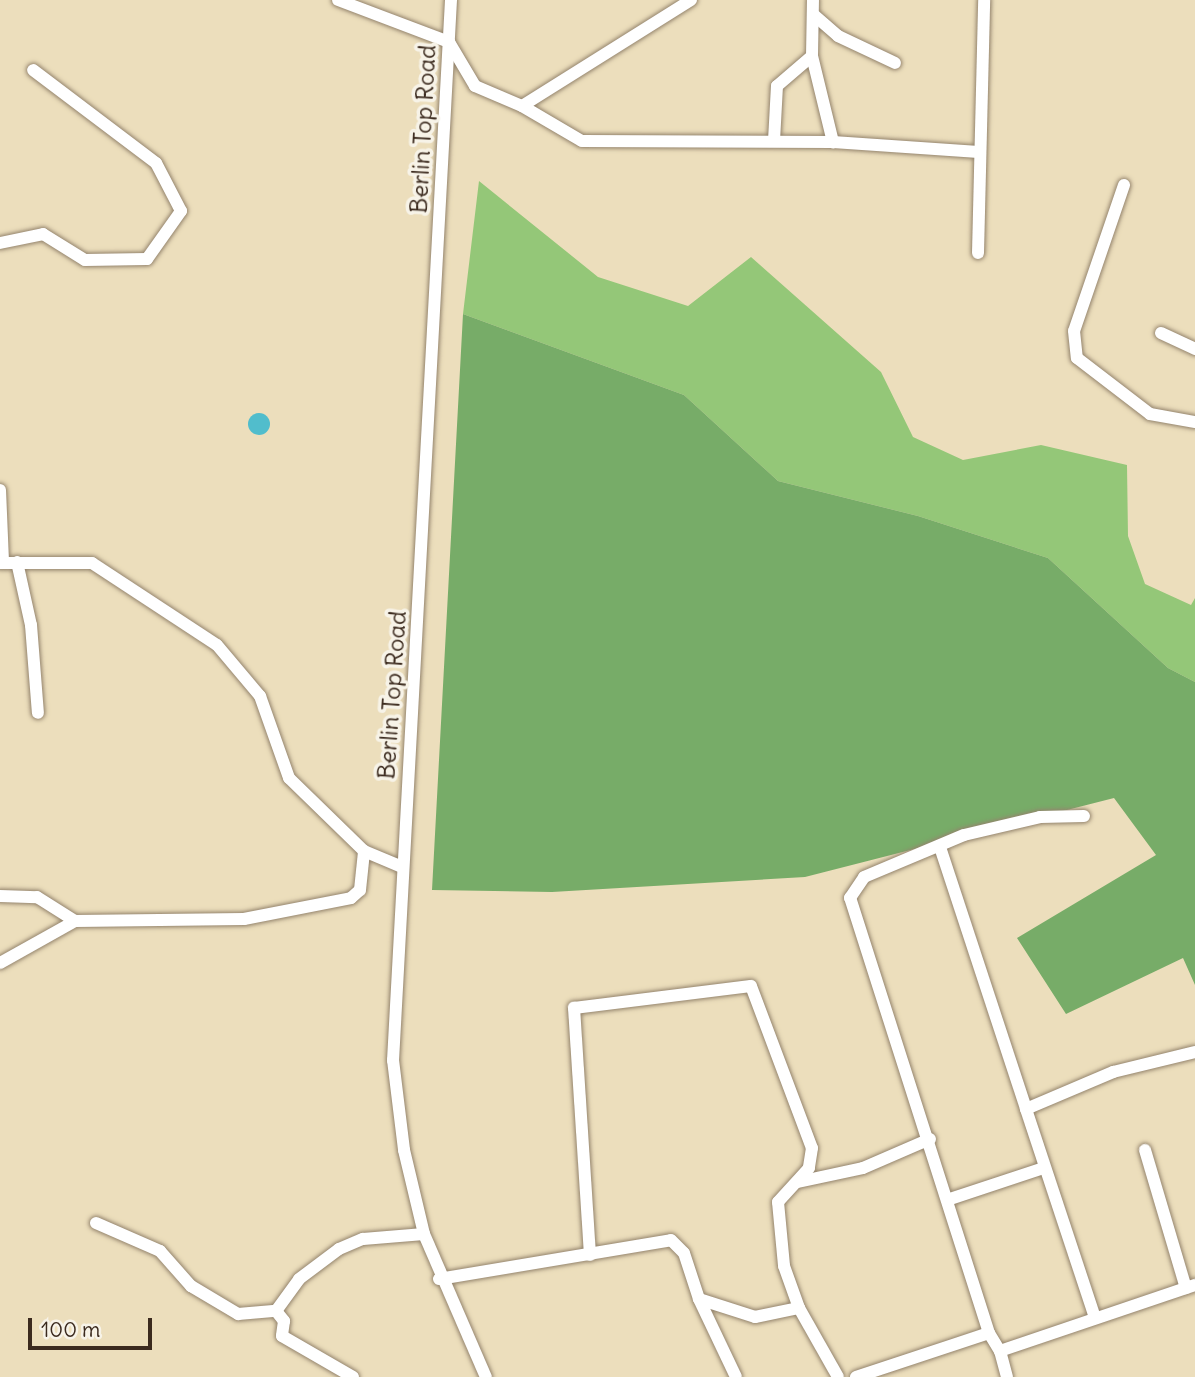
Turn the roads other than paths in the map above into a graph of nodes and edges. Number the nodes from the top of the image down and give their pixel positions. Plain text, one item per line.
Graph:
1 (338, 0) edge
2 (451, 0) edge
3 (691, 0) edge
4 (813, 0) edge
5 (984, 0) edge
6 (814, 15) junction
7 (449, 42) junction
8 (812, 56) junction
9 (895, 63) dead end
10 (33, 70) dead end
11 (522, 106) junction
12 (774, 141) junction
13 (833, 142) junction
14 (979, 152) junction
15 (1124, 185) dead end
16 (0, 243) edge
17 (978, 253) dead end
18 (1161, 333) dead end
19 (1195, 349) edge
20 (1195, 422) edge
21 (0, 490) edge
22 (1, 562) edge
23 (17, 562) junction
24 (38, 713) dead end
25 (1084, 816) dead end
26 (940, 847) junction
27 (364, 851) junction
28 (402, 867) junction
29 (0, 896) edge
30 (75, 921) junction
31 (0, 963) edge
32 (1195, 1052) edge
33 (1026, 1108) junction
34 (930, 1139) junction
35 (1145, 1150) dead end
36 (1044, 1168) junction
37 (797, 1182) junction
38 (950, 1199) junction
39 (96, 1223) dead end
40 (424, 1234) junction
41 (590, 1255) junction
42 (439, 1279) junction
43 (1191, 1287) edge
44 (699, 1299) junction
45 (799, 1308) junction
46 (276, 1311) junction
47 (1095, 1318) junction
48 (989, 1333) junction
49 (1000, 1351) junction
50 (833, 1375) edge
51 (353, 1377) edge
52 (486, 1377) edge
53 (736, 1377) edge
54 (856, 1377) edge
55 (1007, 1377) edge

1 - 7 street
2 - 7 street, Berlin Top Road
3 - 11 street
4 - 6 street
5 - 14 street
6 - 8 street
6 - 9 street
7 - 11 street
7 - 28 street, Berlin Top Road
8 - 12 street
8 - 13 street
10 - 16 street
11 - 12 street
12 - 13 street
13 - 14 street
14 - 17 street
15 - 20 street
18 - 19 street
21 - 22 street
22 - 23 street
23 - 24 street
23 - 27 street
25 - 26 street
26 - 33 street
26 - 34 street
27 - 28 street
27 - 30 street
28 - 40 street, Berlin Top Road
29 - 30 street
30 - 31 street
32 - 33 street
33 - 36 street
34 - 37 street
34 - 38 street
35 - 43 street
36 - 38 street
36 - 47 street
37 - 41 street
37 - 45 street
38 - 48 street
39 - 46 street
40 - 42 street, Berlin Top Road
40 - 46 street
41 - 42 street
41 - 44 street
42 - 52 street, Berlin Top Road
43 - 47 street
44 - 45 street
44 - 53 street
45 - 50 street
46 - 51 street
47 - 49 street
48 - 49 street
48 - 54 street
49 - 55 street

